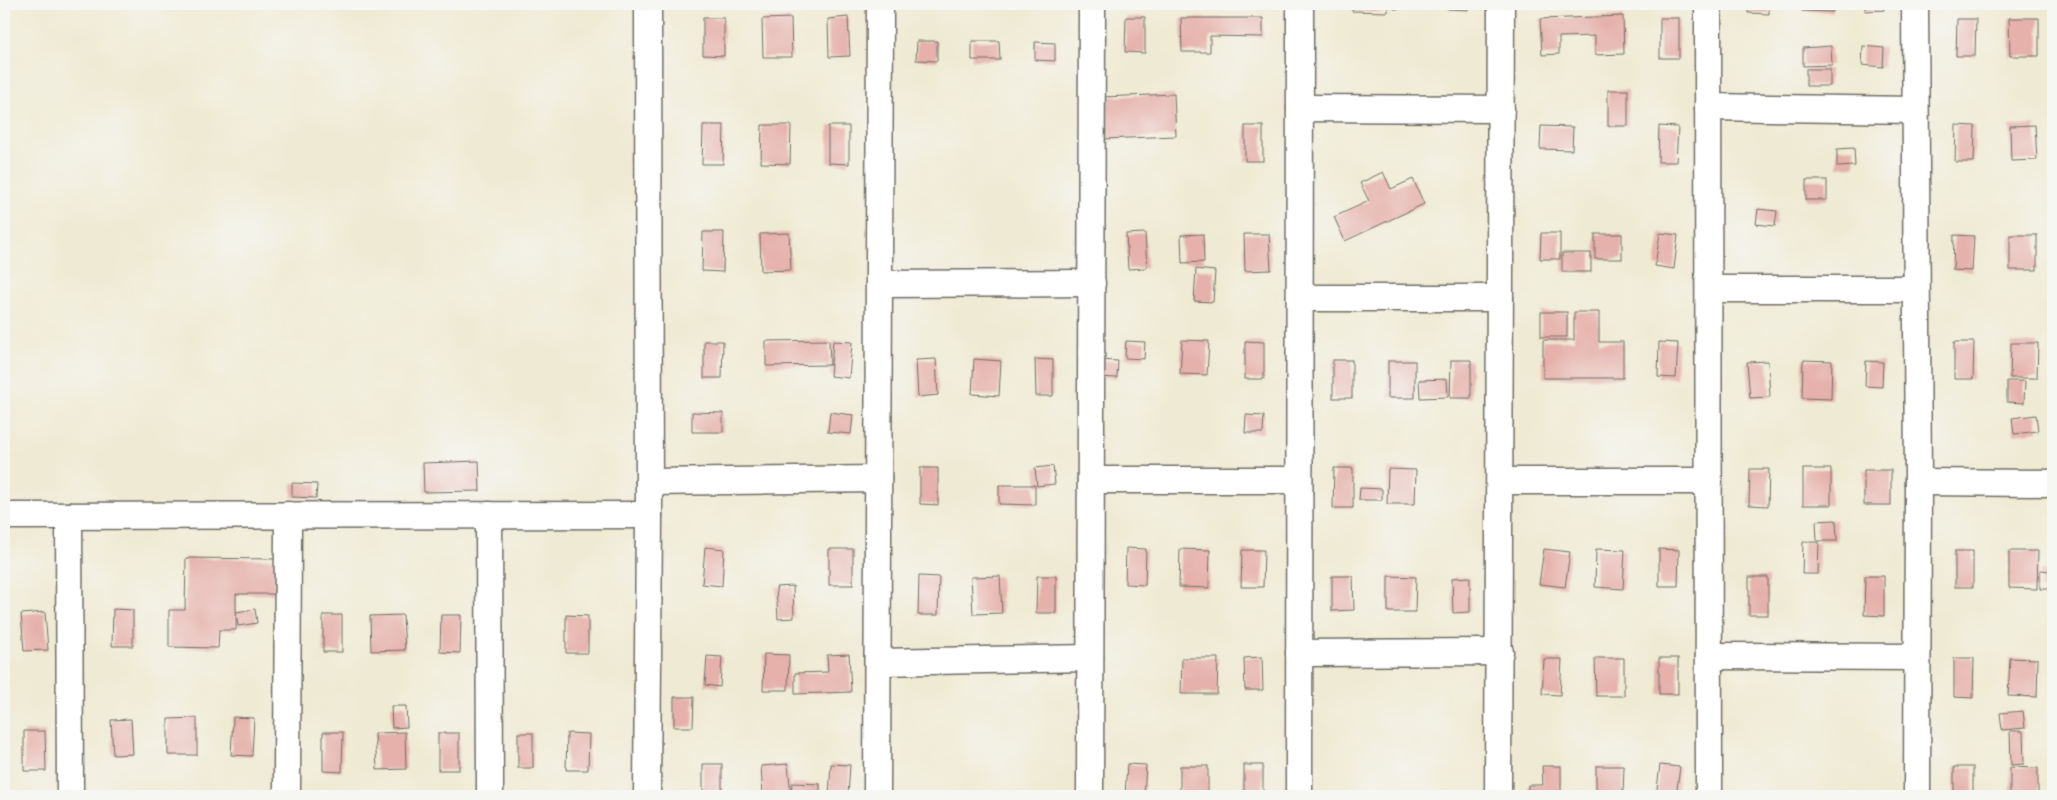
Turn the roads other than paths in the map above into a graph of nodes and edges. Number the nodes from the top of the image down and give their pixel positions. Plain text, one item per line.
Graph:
1 (648, 4) edge
2 (880, 4) edge
3 (1092, 4) edge
4 (1300, 4) edge
5 (1501, 4) edge
6 (1708, 4) edge
7 (1914, 4) edge
8 (1708, 106) junction
9 (1300, 108) junction
10 (1501, 109) junction
11 (1915, 110) junction
12 (880, 284) junction
13 (1092, 284) junction
14 (1709, 289) junction
15 (1916, 289) junction
16 (1300, 298) junction
17 (1500, 298) junction
18 (878, 479) junction
19 (1091, 480) junction
20 (1299, 480) junction
21 (1500, 481) junction
22 (649, 482) junction
23 (1709, 482) junction
24 (1918, 482) junction
25 (2053, 483) edge
26 (288, 515) junction
27 (489, 515) junction
28 (649, 515) junction
29 (4, 516) edge
30 (68, 516) junction
31 (1500, 652) junction
32 (1299, 653) junction
33 (1709, 656) junction
34 (1917, 657) junction
35 (1090, 658) junction
36 (878, 662) junction
37 (70, 796) edge
38 (287, 796) edge
39 (490, 796) edge
40 (647, 796) edge
41 (877, 796) edge
42 (1090, 796) edge
43 (1298, 796) edge
44 (1498, 796) edge
45 (1709, 796) edge
46 (1917, 796) edge

1 - 22 street
2 - 12 street
3 - 13 street
4 - 9 street
5 - 10 street
6 - 8 street
7 - 11 street
8 - 11 street
8 - 14 street
9 - 10 street
9 - 16 street
10 - 17 street
11 - 15 street
12 - 13 street
12 - 18 street
13 - 19 street
14 - 15 street
14 - 23 street
15 - 24 street
16 - 17 street
16 - 20 street
17 - 21 street
18 - 22 street
18 - 36 street
19 - 20 street
19 - 35 street
20 - 32 street
21 - 23 street
21 - 31 street
22 - 28 street
23 - 33 street
24 - 25 street
24 - 34 street
26 - 27 street
26 - 30 street
26 - 38 street
27 - 28 street
27 - 39 street
28 - 40 street
29 - 30 street
30 - 37 street
31 - 32 street
31 - 44 street
32 - 43 street
33 - 34 street
33 - 45 street
34 - 46 street
35 - 36 street
35 - 42 street
36 - 41 street

